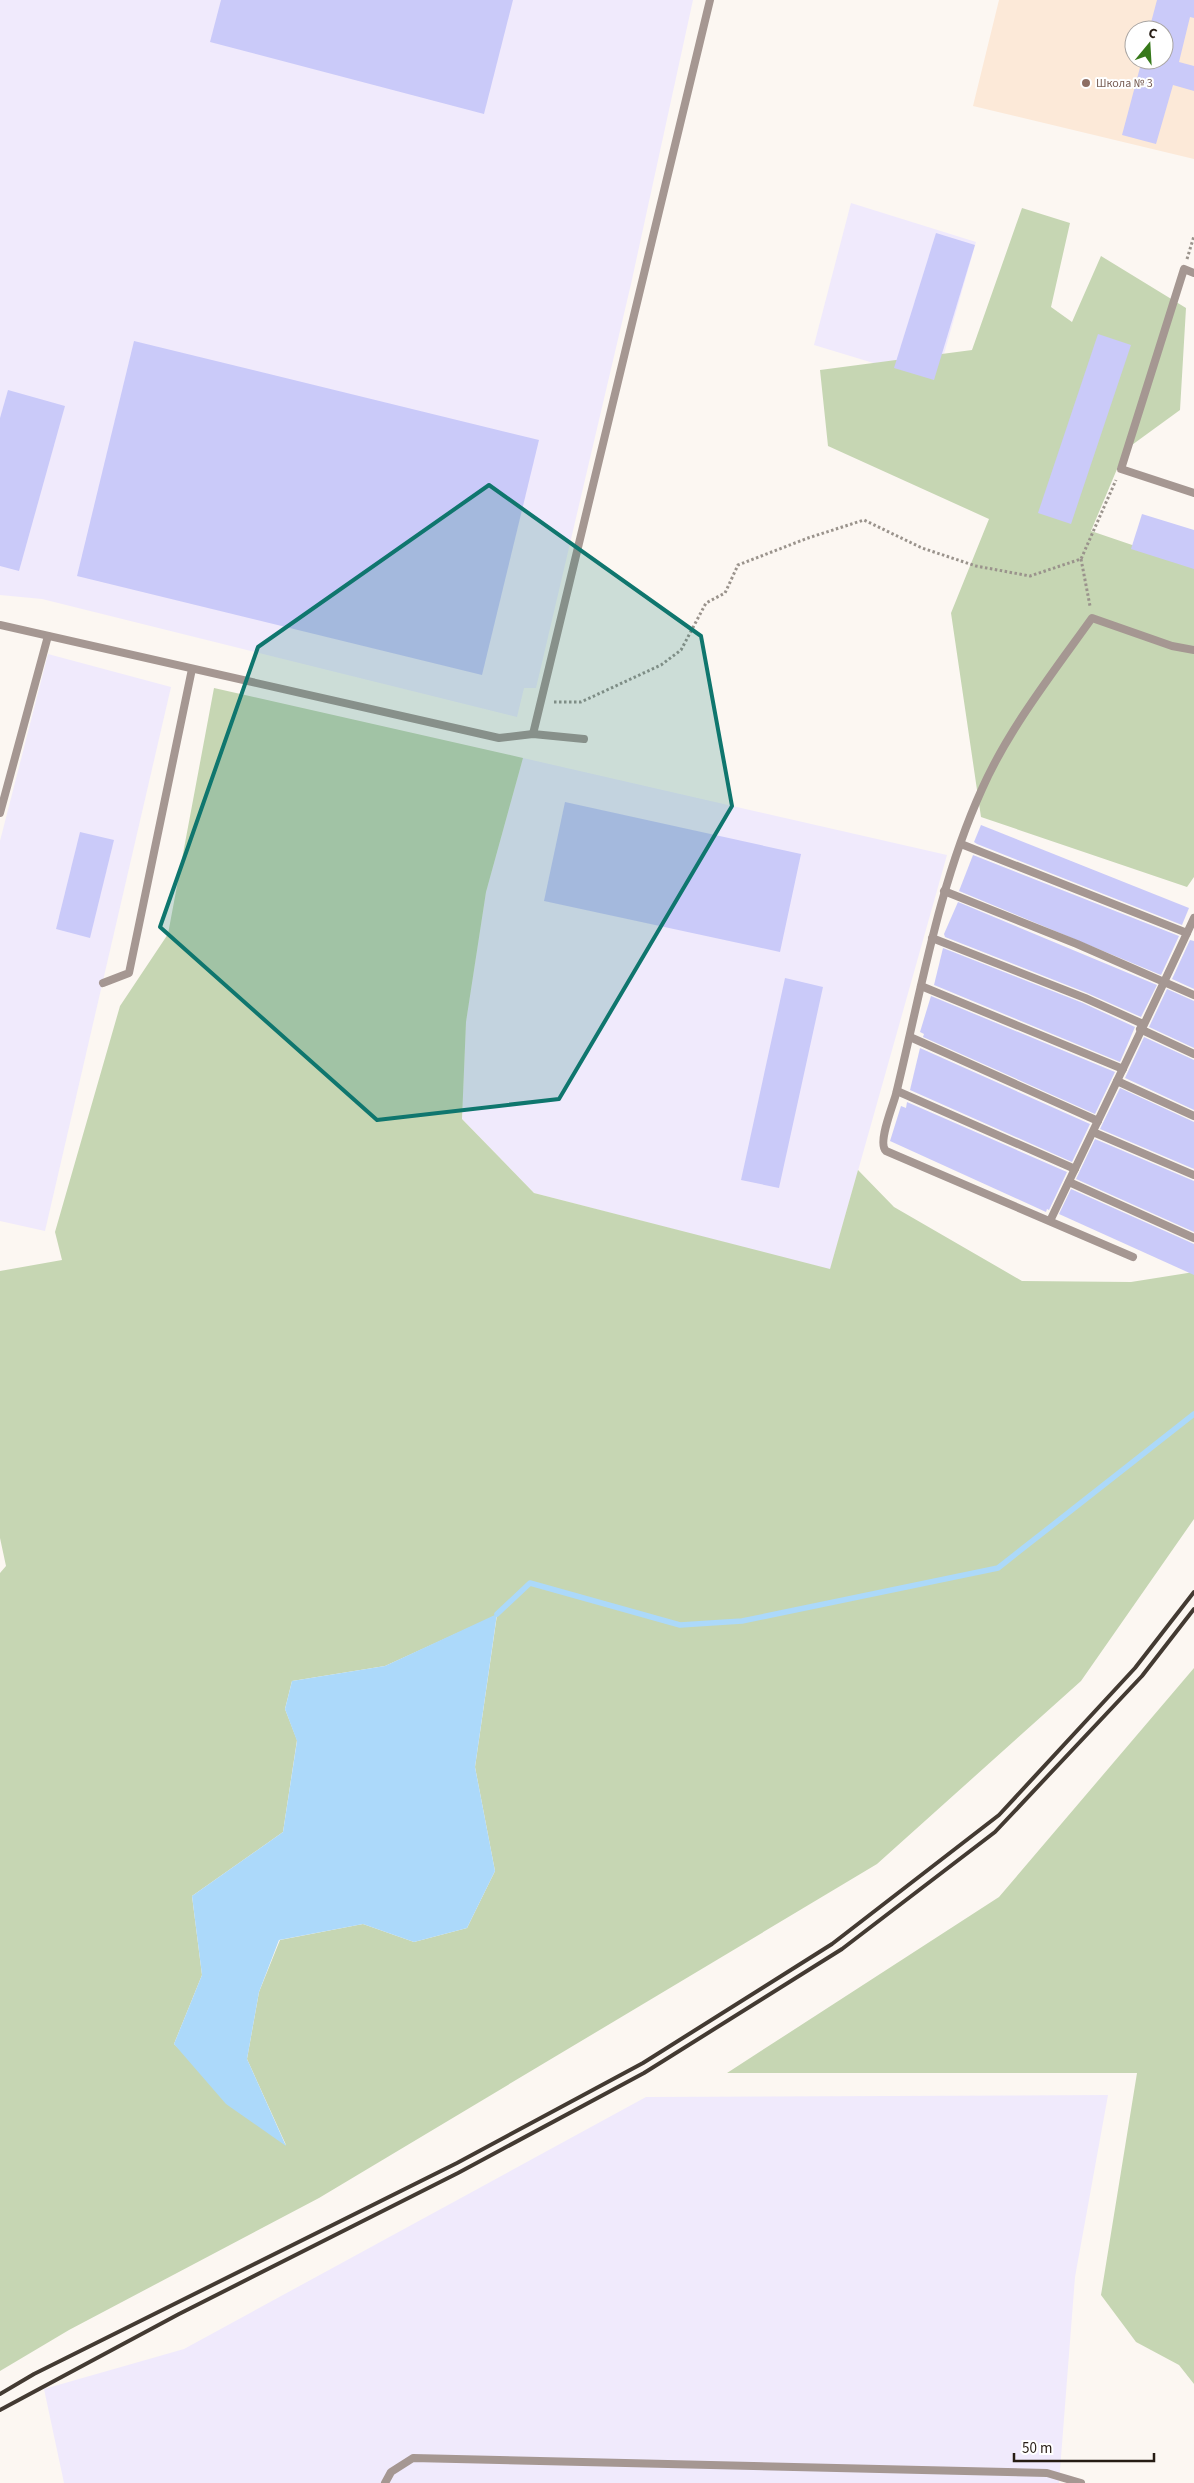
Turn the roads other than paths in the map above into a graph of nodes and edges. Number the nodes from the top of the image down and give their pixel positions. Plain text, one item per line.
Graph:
1 (710, 0) edge
2 (1194, 273) edge
3 (1194, 493) edge
4 (0, 625) edge
5 (48, 636) junction
6 (1194, 650) edge
7 (192, 669) junction
8 (533, 734) junction
9 (584, 739) dead end
10 (0, 813) edge
11 (961, 844) junction
12 (944, 892) junction
13 (1194, 918) edge
14 (1190, 930) edge
15 (932, 938) junction
16 (1164, 981) junction
17 (103, 982) dead end
18 (921, 986) junction
19 (1194, 995) edge
20 (1141, 1027) junction
21 (910, 1037) junction
22 (1194, 1054) edge
23 (1123, 1069) junction
24 (1117, 1081) junction
25 (897, 1091) junction
26 (1194, 1116) edge
27 (1098, 1121) junction
28 (1093, 1132) junction
29 (1074, 1170) junction
30 (1194, 1175) edge
31 (1069, 1182) junction
32 (1050, 1221) junction
33 (1194, 1238) edge
34 (1133, 1257) dead end
35 (385, 2483) edge
36 (1081, 2483) edge

1 - 8 lane
2 - 3 lane
4 - 5 lane
5 - 7 lane
5 - 10 lane
6 - 11 lane
7 - 8 lane
7 - 17 lane
8 - 9 lane
11 - 12 lane
11 - 14 lane
12 - 15 lane
12 - 16 lane
13 - 14 lane
14 - 16 lane
15 - 18 lane
15 - 20 lane
16 - 19 lane
16 - 20 lane
18 - 21 lane
18 - 23 lane
20 - 22 lane
20 - 23 lane
21 - 25 lane
21 - 27 lane
23 - 24 lane
24 - 26 lane
24 - 27 lane
25 - 29 lane
25 - 32 lane
27 - 28 lane
28 - 29 lane
28 - 30 lane
29 - 31 lane
31 - 32 lane
31 - 33 lane
32 - 34 lane
35 - 36 lane

